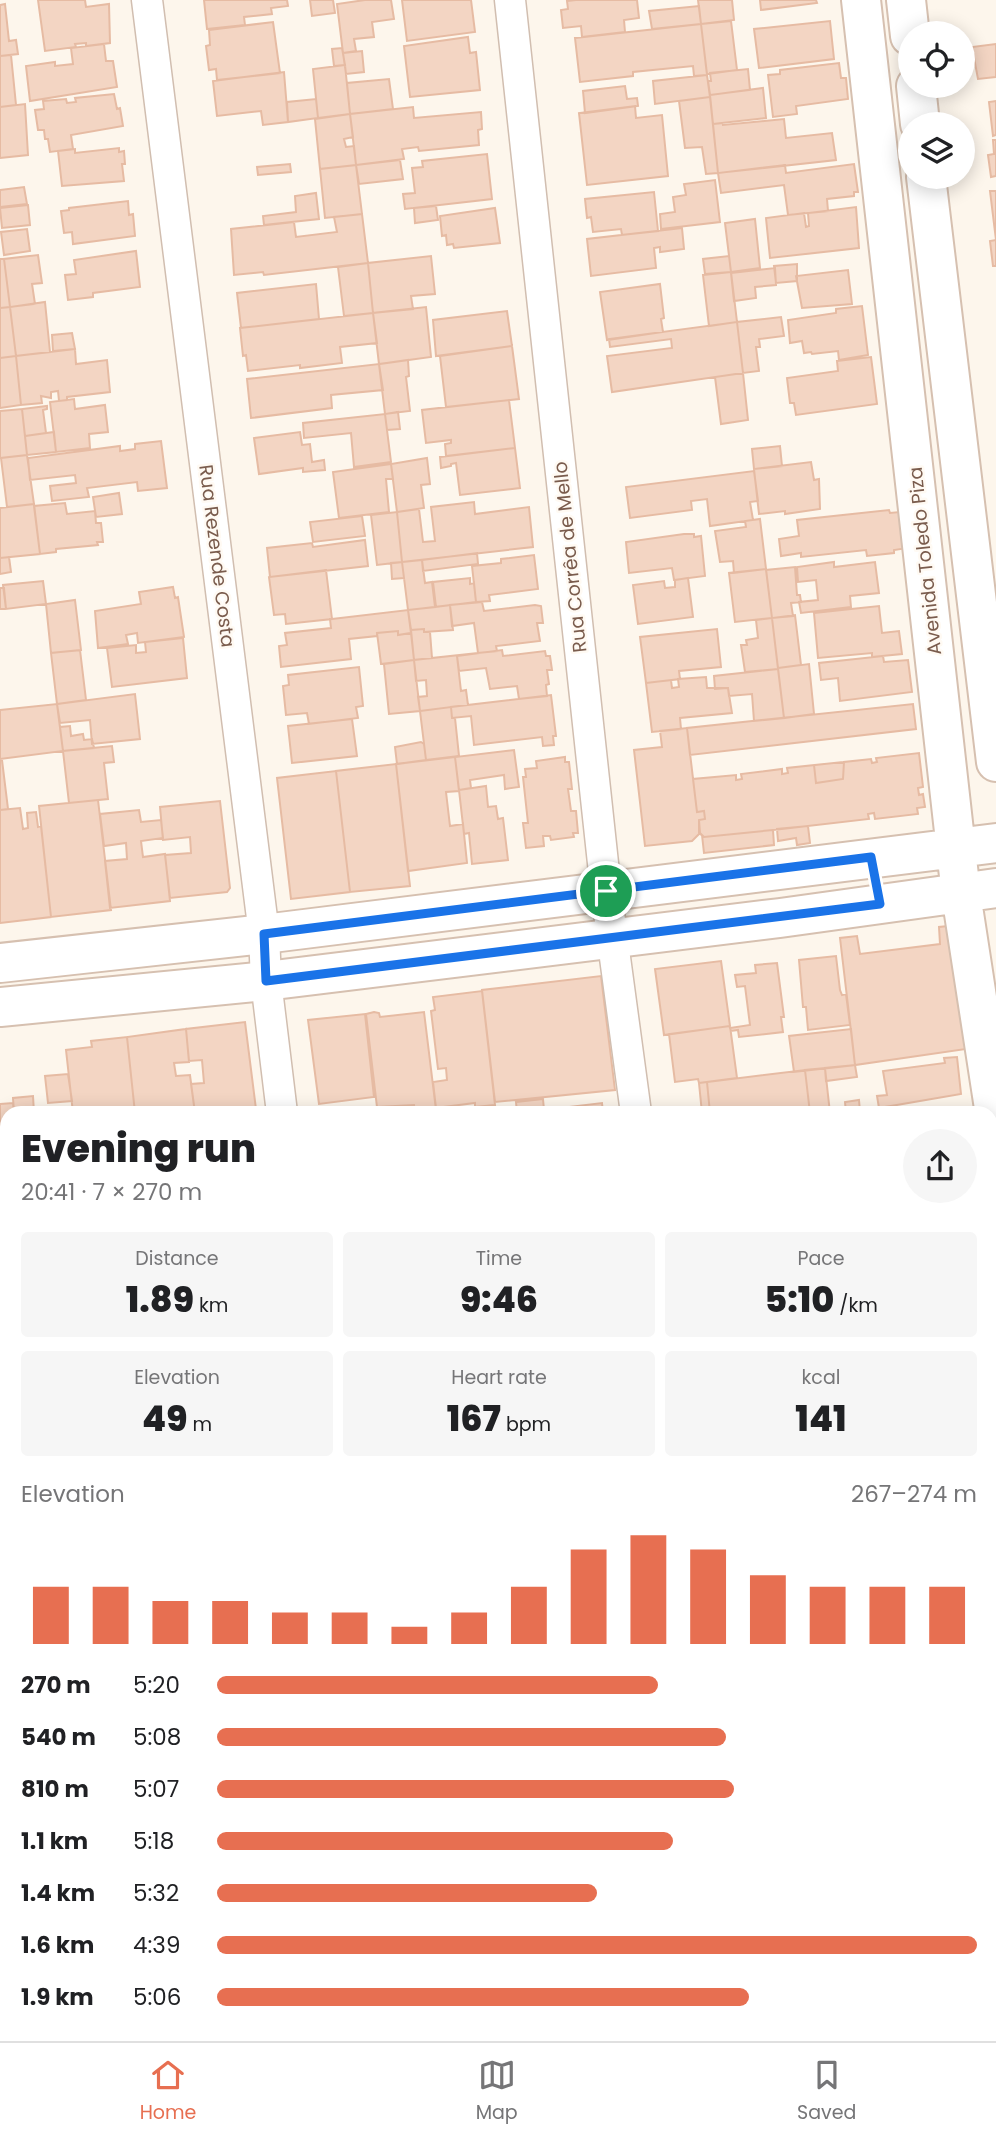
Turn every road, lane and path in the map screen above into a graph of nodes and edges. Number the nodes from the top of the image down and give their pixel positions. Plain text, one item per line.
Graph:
1 (148, 0) edge
2 (510, 0) edge
3 (861, 0) edge
4 (906, 0) edge
5 (908, 21) edge
6 (927, 189) edge
7 (953, 401) junction
8 (908, 407) junction
9 (996, 762) edge
10 (996, 843) edge
11 (957, 847) junction
12 (871, 857) junction
13 (773, 870) junction
14 (606, 891) junction
15 (979, 891) edge
16 (880, 904) junction
17 (780, 918) junction
18 (264, 934) junction
19 (612, 937) junction
20 (0, 962) edge
21 (266, 981) junction
22 (0, 1007) edge
23 (281, 1106) edge
24 (635, 1106) edge
25 (995, 1106) edge

1 - 18 street, Rua Rezende Costa
2 - 14 street, Rua Corrêa de Mello
3 - 8 street, Avenida Toledo Piza
4 - 5 street
6 - 7 street
7 - 8 street
7 - 9 street
8 - 11 street, Avenida Toledo Piza
10 - 11 street
11 - 12 street
11 - 15 street, Avenida Toledo Piza
12 - 13 street
12 - 16 street
13 - 14 street
13 - 17 street
14 - 18 street
14 - 19 street, Rua Corrêa de Mello
15 - 16 street
15 - 25 street, Avenida Toledo Piza
16 - 17 street
17 - 19 street
18 - 20 street
18 - 21 street, Rua Rezende Costa
19 - 21 street
19 - 24 street, Rua Corrêa de Mello
21 - 22 street
21 - 23 street, Rua Rezende Costa

